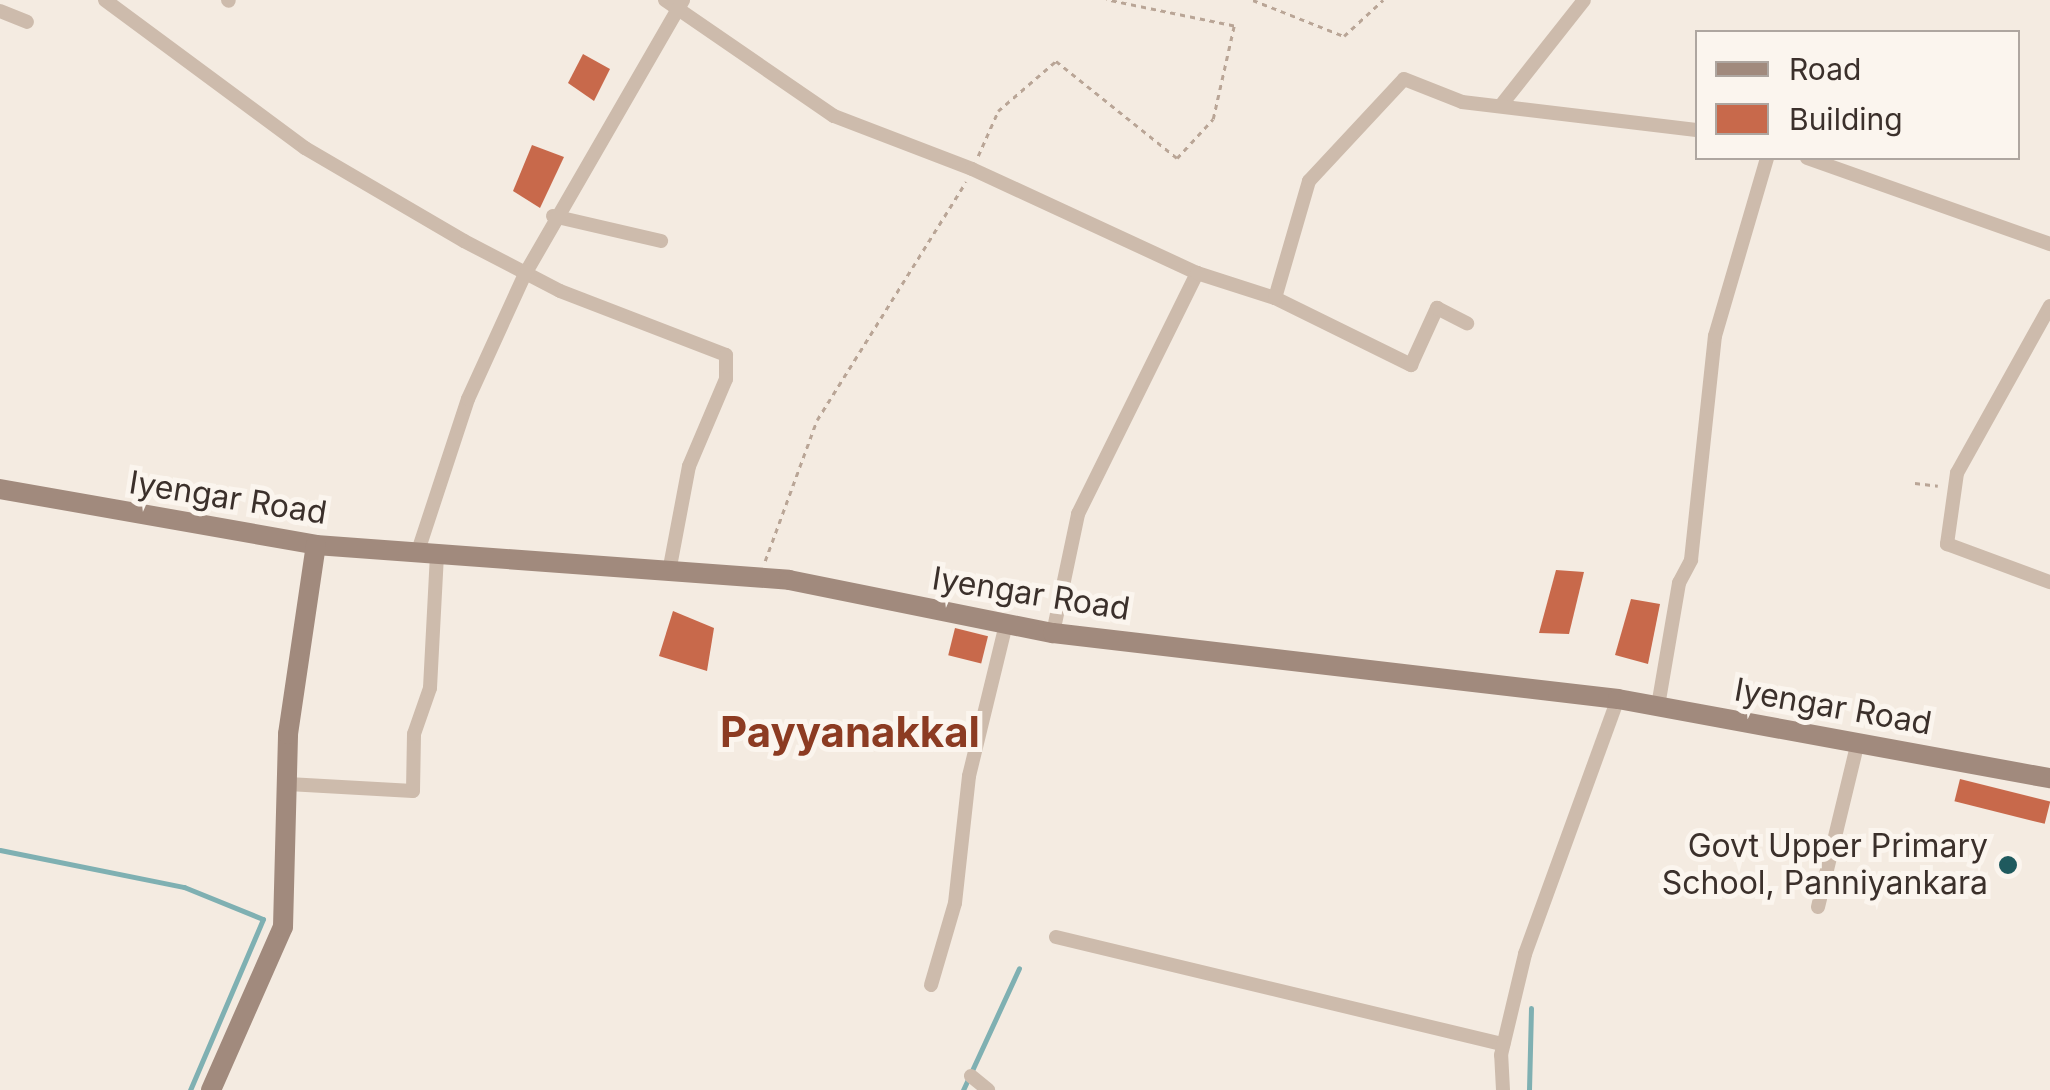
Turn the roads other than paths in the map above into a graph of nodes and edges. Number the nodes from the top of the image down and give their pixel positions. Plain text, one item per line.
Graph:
1 (105, 0) edge
2 (1584, 0) edge
3 (675, 3) edge
4 (0, 11) edge
5 (27, 22) dead end
6 (1502, 104) junction
7 (1695, 130) edge
8 (1766, 160) edge
9 (1814, 160) edge
10 (553, 216) junction
11 (661, 241) dead end
12 (2050, 244) edge
13 (1197, 273) junction
14 (524, 274) junction
15 (1275, 298) junction
16 (2050, 306) edge
17 (1466, 323) dead end
18 (0, 489) edge
19 (316, 545) junction
20 (428, 552) junction
21 (670, 567) junction
22 (2050, 582) edge
23 (1006, 624) junction
24 (1053, 633) junction
25 (1618, 699) junction
26 (1658, 706) junction
27 (1858, 742) junction
28 (2050, 778) edge
29 (288, 784) junction
30 (1818, 907) dead end
31 (1056, 937) dead end
32 (932, 985) dead end
33 (1504, 1044) junction
34 (971, 1076) dead end
35 (211, 1090) edge
36 (988, 1090) edge
37 (1504, 1090) edge

1 - 14 street
2 - 6 street
3 - 10 street
3 - 13 street
4 - 5 street
6 - 7 street
6 - 15 street
8 - 26 street
9 - 12 street
10 - 11 street
10 - 14 street
13 - 15 street
13 - 24 street
14 - 20 street
14 - 21 street
15 - 17 street
16 - 22 street
18 - 19 main road, Iyengar Road
19 - 20 main road, Iyengar Road
19 - 29 main road
20 - 21 main road, Iyengar Road
20 - 29 street
21 - 23 main road, Iyengar Road
23 - 24 main road, Iyengar Road
23 - 32 street
24 - 25 main road, Iyengar Road
25 - 26 main road, Iyengar Road
25 - 33 street
26 - 27 main road, Iyengar Road
27 - 28 main road, Iyengar Road
27 - 30 street
29 - 35 main road
31 - 33 street
33 - 37 street
34 - 36 street

